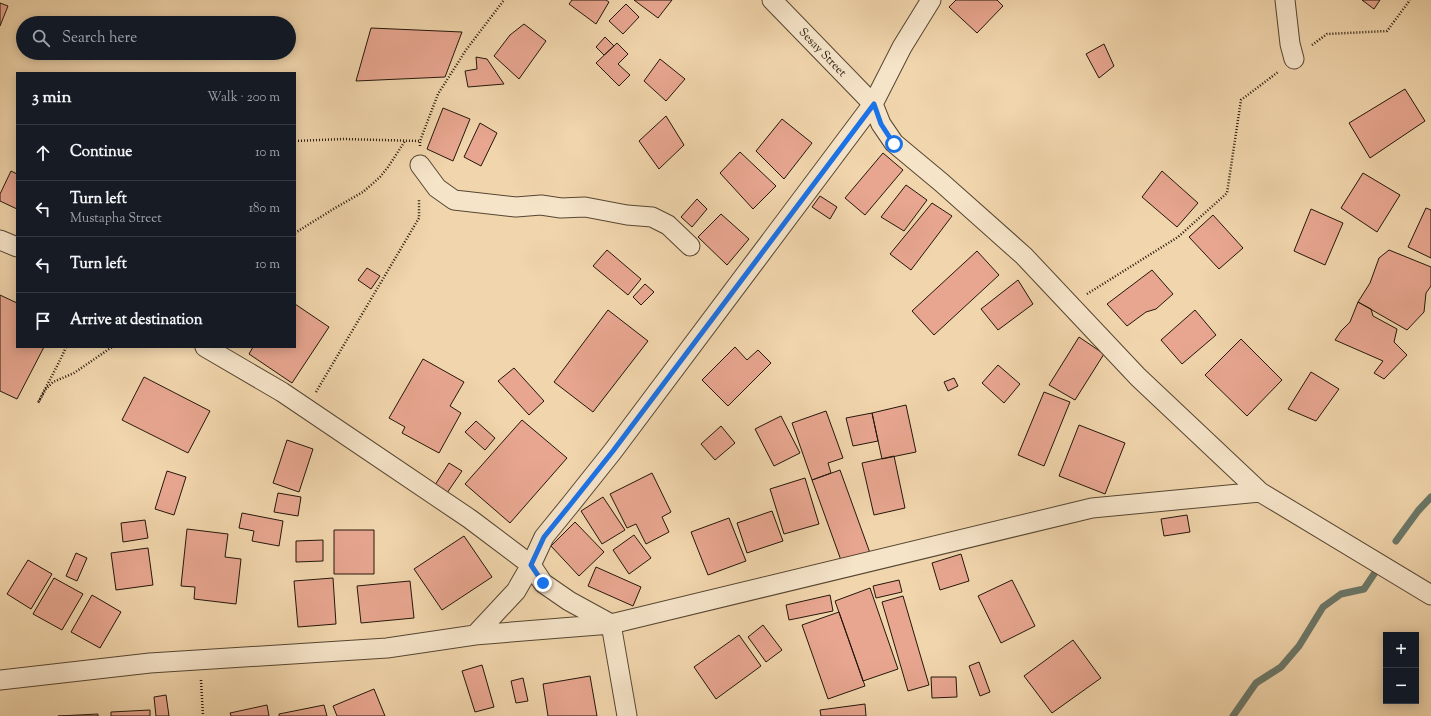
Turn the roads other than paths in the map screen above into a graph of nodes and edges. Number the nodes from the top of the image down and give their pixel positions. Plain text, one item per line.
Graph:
1 (772, 0) edge
2 (931, 0) edge
3 (1285, 0) edge
4 (1294, 59) road end
5 (874, 104) junction
6 (420, 165) road end
7 (0, 240) edge
8 (690, 246) dead end
9 (16, 247) edge
10 (207, 348) edge
11 (1260, 492) junction
12 (531, 565) junction
13 (1431, 595) edge
14 (611, 624) junction
15 (475, 635) junction
16 (0, 680) edge
17 (627, 716) edge

1 - 5 street, Sesay Street
2 - 5 street
3 - 4 street
5 - 11 street
5 - 12 street
6 - 8 street
7 - 9 street
10 - 12 street
11 - 13 street
11 - 14 street
12 - 14 street
12 - 15 street
14 - 15 street
14 - 17 street
15 - 16 street

